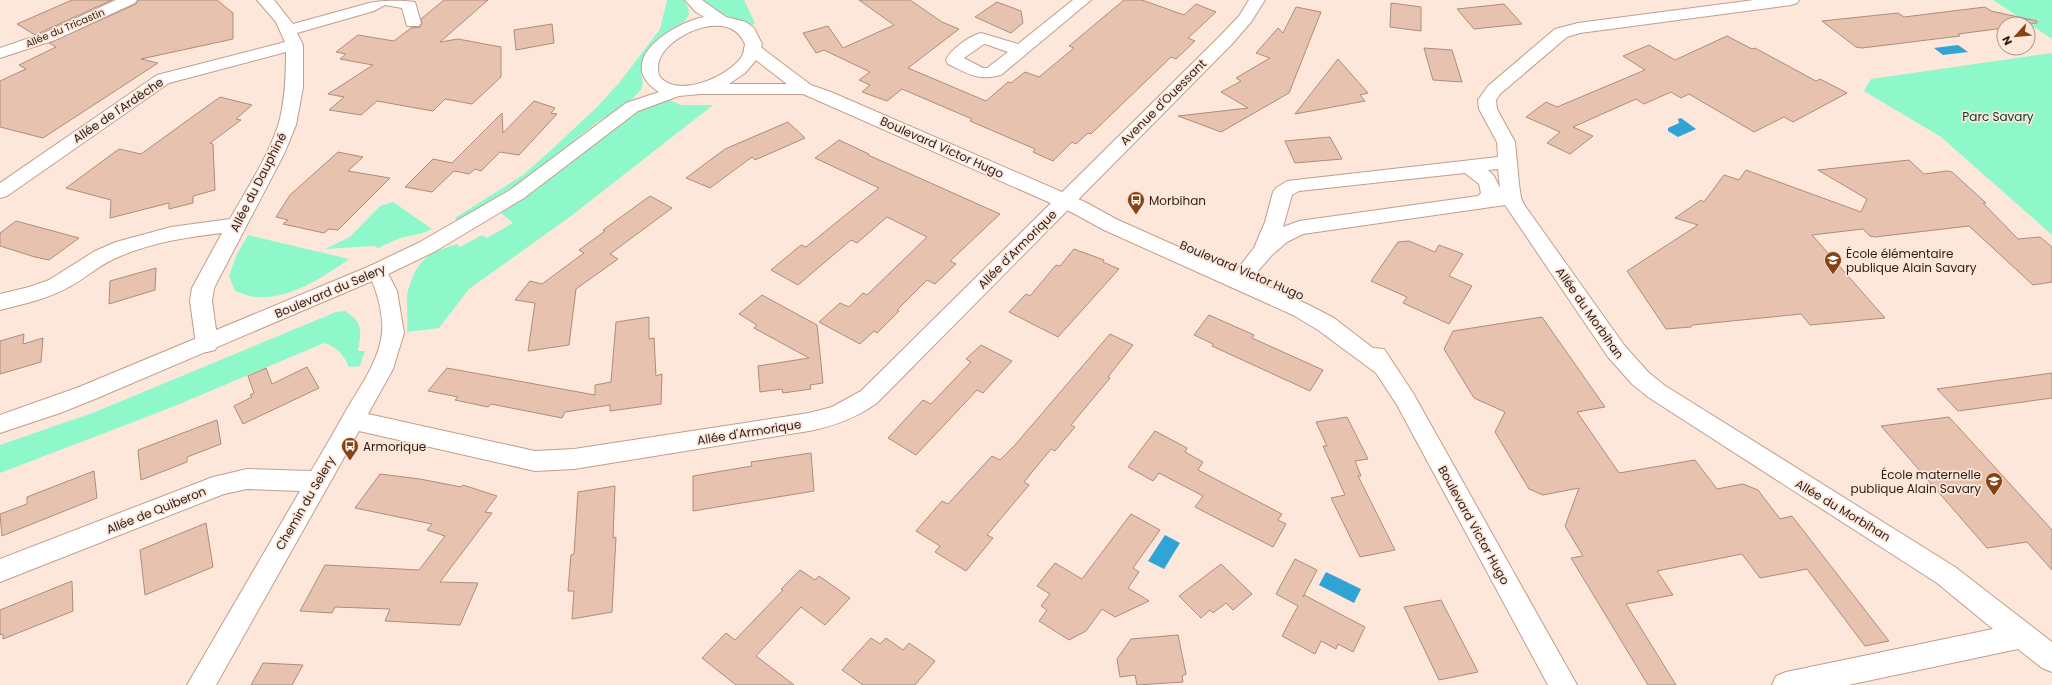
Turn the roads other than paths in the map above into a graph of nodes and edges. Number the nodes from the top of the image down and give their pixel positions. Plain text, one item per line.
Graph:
1 (129, 0) edge
2 (265, 0) edge
3 (383, 0) edge
4 (1084, 0) edge
5 (1257, 0) edge
6 (1790, 0) edge
7 (694, 2) edge
8 (722, 20) junction
9 (413, 22) dead end
10 (688, 26) junction
11 (292, 38) junction
12 (754, 49) junction
13 (1020, 51) dead end
14 (0, 53) edge
15 (652, 78) junction
16 (703, 89) junction
17 (805, 89) junction
18 (677, 91) junction
19 (632, 107) junction
20 (1507, 162) junction
21 (1467, 166) junction
22 (0, 192) edge
23 (1511, 198) junction
24 (1282, 200) junction
25 (1484, 202) junction
26 (1071, 204) junction
27 (236, 225) junction
28 (1312, 226) junction
29 (1264, 248) junction
30 (377, 271) junction
31 (1242, 276) junction
32 (0, 302) edge
33 (207, 344) junction
34 (353, 420) junction
35 (0, 424) edge
36 (317, 481) junction
37 (0, 572) edge
38 (2024, 635) junction
39 (2052, 659) edge
40 (201, 685) edge
41 (1563, 685) edge
42 (1786, 685) edge

1 - 14 street, Allée du Tricastin
2 - 11 street
3 - 9 street
3 - 11 street, Allée de l'Ardèche
4 - 13 street
5 - 26 street, Avenue d'Ouessant
6 - 20 street, Allée du Morbihan
7 - 8 street
7 - 10 street
8 - 10 street
8 - 12 street
10 - 15 street
11 - 22 street, Allée de l'Ardèche
11 - 27 street, Allée du Dauphiné
12 - 16 street
12 - 17 street, Boulevard Victor Hugo
15 - 18 street
15 - 19 street, Boulevard du Selery
16 - 17 street, Boulevard Victor Hugo
16 - 18 street
17 - 26 street, Boulevard Victor Hugo
18 - 19 street, Boulevard du Selery
19 - 30 street, Boulevard du Selery
20 - 21 street
20 - 23 street, Allée du Morbihan
21 - 24 street
21 - 25 street
23 - 25 street
23 - 38 street, Allée du Morbihan
24 - 28 street
24 - 29 street
25 - 28 street
26 - 31 street, Boulevard Victor Hugo
26 - 34 street, Allée d'Armorique
27 - 32 street
27 - 33 street, Allée du Dauphiné
28 - 29 street
29 - 31 street
30 - 33 street, Boulevard du Selery
30 - 34 street, Chemin du Selery
31 - 41 street, Boulevard Victor Hugo
33 - 35 street, Boulevard du Selery
34 - 36 street, Chemin du Selery
36 - 37 street, Allée de Quiberon
36 - 40 street, Chemin du Selery
38 - 39 street, Allée du Morbihan
38 - 42 street

